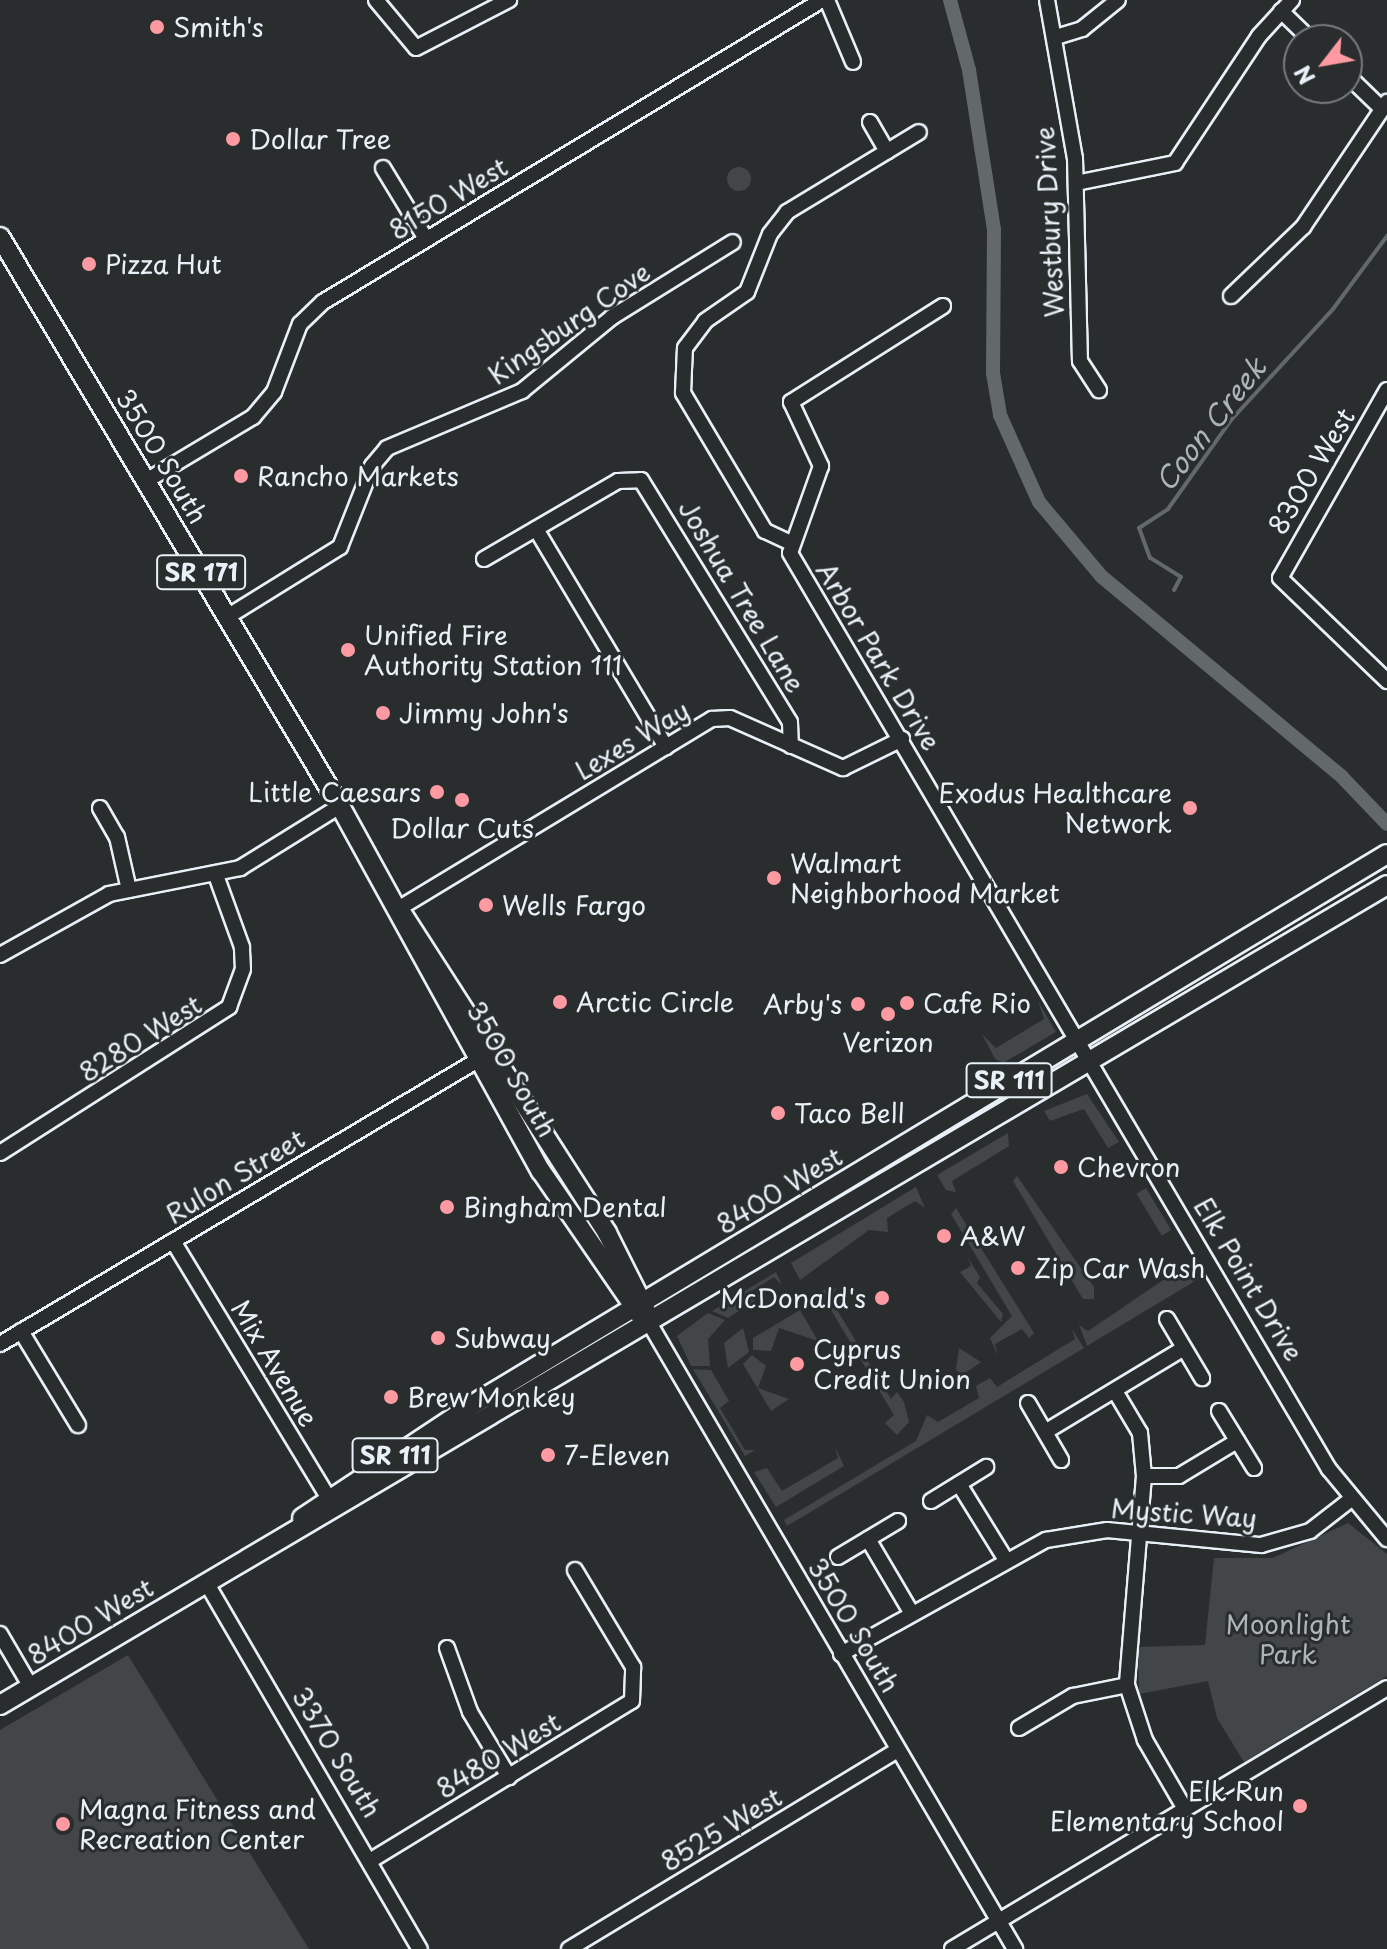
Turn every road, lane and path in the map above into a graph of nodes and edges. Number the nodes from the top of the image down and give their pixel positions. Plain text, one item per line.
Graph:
1 (376, 0) edge
2 (509, 0) edge
3 (824, 0) edge
4 (1047, 0) edge
5 (1118, 0) edge
6 (1287, 5) edge
7 (1300, 24) edge
8 (1056, 37) junction
9 (853, 62) dead end
10 (1363, 88) edge
11 (1384, 105) edge
12 (870, 122) dead end
13 (919, 132) dead end
14 (887, 151) junction
15 (383, 168) dead end
16 (1076, 183) junction
17 (0, 237) edge
18 (426, 239) junction
19 (733, 242) dead end
20 (1231, 296) dead end
21 (943, 306) dead end
22 (1099, 390) dead end
23 (1387, 390) edge
24 (146, 481) junction
25 (536, 529) junction
26 (791, 543) junction
27 (484, 559) dead end
28 (227, 617) junction
29 (1387, 681) edge
30 (902, 739) junction
31 (791, 746) junction
32 (666, 747) junction
33 (340, 806) junction
34 (100, 808) dead end
35 (1382, 857) edge
36 (1387, 877) edge
37 (217, 878) junction
38 (1387, 885) edge
39 (129, 890) junction
40 (398, 909) junction
41 (0, 955) edge
42 (1077, 1037) junction
43 (495, 1050) junction
44 (1091, 1060) junction
45 (476, 1061) junction
46 (0, 1153) edge
47 (173, 1241) junction
48 (638, 1305) junction
49 (1167, 1319) dead end
50 (651, 1326) junction
51 (21, 1331) junction
52 (0, 1344) edge
53 (1184, 1348) junction
54 (1202, 1378) dead end
55 (1115, 1391) junction
56 (1028, 1403) dead end
57 (1219, 1411) dead end
58 (78, 1425) dead end
59 (1045, 1432) junction
60 (1237, 1441) junction
61 (1061, 1460) dead end
62 (986, 1467) dead end
63 (1254, 1468) dead end
64 (1144, 1476) junction
65 (959, 1484) junction
66 (1350, 1500) junction
67 (931, 1501) dead end
68 (333, 1505) junction
69 (898, 1521) dead end
70 (1140, 1531) junction
71 (868, 1539) junction
72 (1387, 1539) edge
73 (838, 1557) dead end
74 (1004, 1557) junction
75 (575, 1570) dead end
76 (206, 1582) junction
77 (911, 1612) junction
78 (0, 1634) edge
79 (447, 1648) dead end
80 (841, 1654) junction
81 (1127, 1685) junction
82 (31, 1687) junction
83 (1387, 1688) edge
84 (0, 1705) edge
85 (1019, 1728) dead end
86 (897, 1750) junction
87 (509, 1777) junction
88 (1185, 1809) junction
89 (373, 1859) junction
90 (998, 1921) junction
91 (420, 1949) edge
92 (569, 1949) edge
93 (952, 1949) edge
94 (1015, 1949) edge

1 - 2 street
3 - 9 street
3 - 18 street, 8150 West
4 - 8 street, Westbury Drive
5 - 8 street
6 - 7 street
6 - 16 street
8 - 16 street, Westbury Drive
10 - 11 street
11 - 20 street
12 - 14 street
13 - 14 street
14 - 26 street
15 - 18 street
16 - 22 street, Westbury Drive
17 - 24 main road, 3500 South / SR 171
18 - 24 street, 8150 West
19 - 28 street, Kingsburg Cove
21 - 26 street, Arbor Park Drive
23 - 29 street, 8300 West
24 - 28 main road, 3500 South / SR 171
25 - 27 street
25 - 31 street, Joshua Tree Lane
25 - 32 street
26 - 30 street, Arbor Park Drive
28 - 33 main road, 3500 South / SR 171
30 - 31 street, Lexes Way
30 - 42 street, Arbor Park Drive
31 - 32 street, Lexes Way
32 - 40 street, Lexes Way
33 - 37 street
33 - 40 main road, 3500 South / SR 171
34 - 39 street
35 - 36 street
35 - 42 main road, 8400 West / SR 111
37 - 39 street
37 - 46 street, 8280 West
38 - 44 main road, 8400 West / SR 111
39 - 41 street
40 - 43 main road, 3500 South / SR 171
40 - 45 main road, 3500 South / SR 171
42 - 44 street, Elk Point Drive
42 - 48 main road, 8400 West / SR 111
43 - 45 street, Rulon Street
43 - 48 main road, 3500 South / SR 171
44 - 50 main road, 8400 West / SR 111
44 - 66 street, Elk Point Drive
45 - 47 street, Rulon Street
45 - 48 main road, 3500 South / SR 171
47 - 51 street, Rulon Street
47 - 68 street, Mix Avenue
48 - 50 main road, 3500 South / SR 171
48 - 68 main road, 8400 West / SR 111
49 - 53 street
50 - 68 main road, 8400 West / SR 111
50 - 80 street, 3500 South
51 - 52 street, Rulon Street
51 - 58 street
53 - 54 street
53 - 55 street
55 - 59 street
55 - 64 street
56 - 59 street
57 - 60 street
59 - 61 street
60 - 63 street
60 - 64 street
62 - 65 street
64 - 70 street
65 - 67 street
65 - 74 street
66 - 70 street, Mystic Way
66 - 72 street, Elk Point Drive
68 - 76 main road, 8400 West / SR 111
69 - 71 street
70 - 74 street, Mystic Way
70 - 81 street
71 - 73 street
71 - 77 street
74 - 77 street, Mystic Way
75 - 87 street, 8480 West
76 - 82 main road, 8400 West / SR 111
76 - 89 street, 3370 South
77 - 80 street, Mystic Way
78 - 82 street
79 - 87 street
80 - 86 street, 3500 South
81 - 85 street
81 - 88 street
82 - 84 main road, 8400 West / SR 111
83 - 88 street
86 - 90 street, 3500 South
86 - 92 street, 8525 West
87 - 89 street, 8480 West
88 - 90 street
89 - 91 street, 3370 South
90 - 93 street
90 - 94 street, 3500 South

